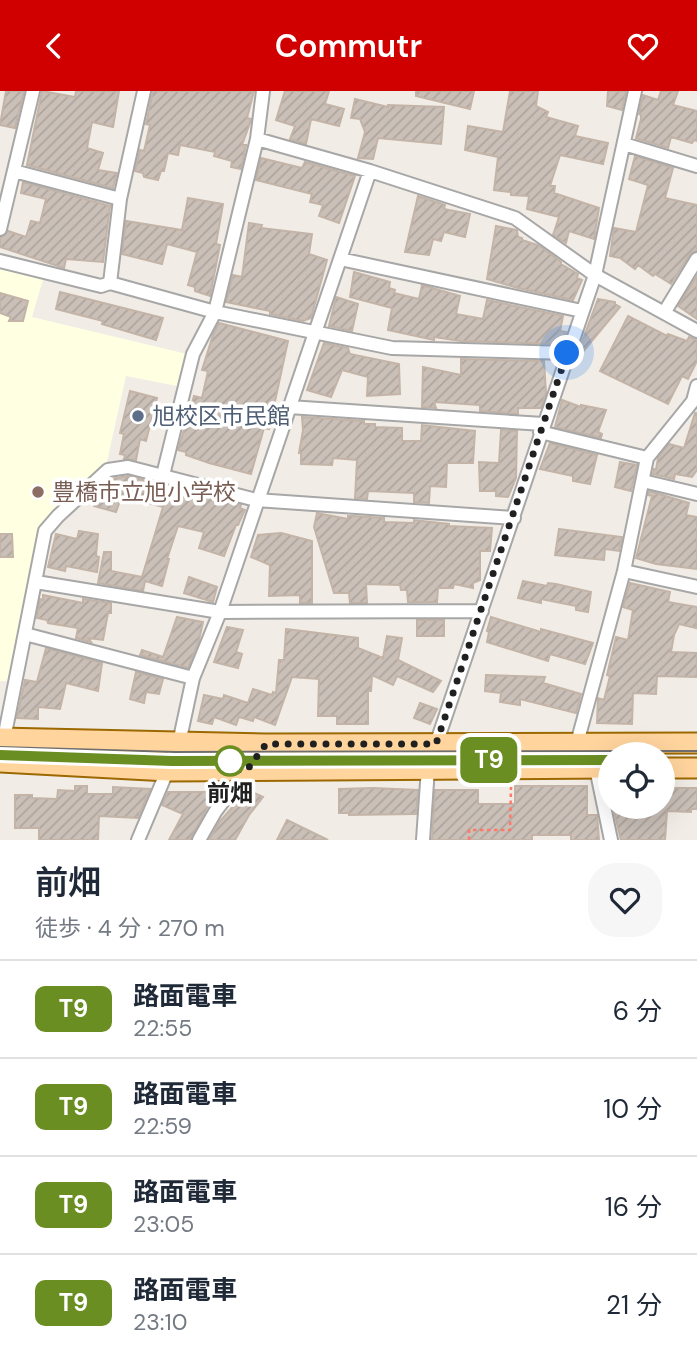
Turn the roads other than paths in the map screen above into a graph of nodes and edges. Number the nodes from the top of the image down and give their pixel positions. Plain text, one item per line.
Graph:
1 (33, 91) edge
2 (144, 91) edge
3 (263, 91) edge
4 (635, 91) edge
5 (257, 139) junction
6 (624, 144) junction
7 (697, 166) edge
8 (0, 170) edge
9 (370, 171) junction
10 (13, 172) junction
11 (120, 199) junction
12 (0, 229) edge
13 (340, 259) junction
14 (697, 259) edge
15 (0, 261) edge
16 (595, 275) junction
17 (110, 283) junction
18 (582, 311) junction
19 (215, 312) junction
20 (664, 313) junction
21 (697, 331) edge
22 (315, 333) junction
23 (567, 353) junction
24 (697, 386) edge
25 (695, 401) edge
26 (289, 407) junction
27 (541, 428) junction
28 (647, 458) junction
29 (163, 475) junction
30 (643, 481) junction
31 (697, 494) edge
32 (256, 500) junction
33 (514, 518) junction
34 (624, 571) junction
35 (36, 582) junction
36 (697, 587) edge
37 (482, 611) junction
38 (220, 612) junction
39 (25, 634) junction
40 (193, 678) junction
41 (2, 738) edge
42 (179, 743) junction
43 (577, 743) junction
44 (697, 743) edge
45 (266, 744) junction
46 (436, 744) junction
47 (0, 760) edge
48 (598, 762) edge
49 (428, 768) junction
50 (598, 768) edge
51 (675, 768) edge
52 (697, 768) edge
53 (247, 770) junction
54 (168, 771) junction
55 (609, 819) edge
56 (138, 840) edge
57 (199, 840) edge
58 (423, 840) edge
59 (611, 840) edge

1 - 10 street
2 - 11 street
3 - 5 street
4 - 6 street
5 - 9 street
5 - 19 street
6 - 7 street
6 - 16 street
8 - 10 street
9 - 13 street
9 - 16 street
10 - 11 street
10 - 12 street
11 - 17 street
13 - 18 street
13 - 22 street
14 - 20 street
15 - 17 street
16 - 18 street
16 - 20 street
17 - 19 street
18 - 23 street
19 - 22 street
19 - 29 street
20 - 21 street
22 - 23 street
22 - 26 street
23 - 27 street
24 - 25 street
25 - 28 street
26 - 27 street
26 - 32 street
27 - 28 street
27 - 33 street
28 - 30 street
29 - 32 street
29 - 35 street
30 - 31 street
30 - 34 street
32 - 33 street
32 - 38 street
33 - 37 street
34 - 36 street
34 - 43 street
35 - 38 street
35 - 39 street
37 - 38 street
37 - 46 street
38 - 40 street
39 - 40 street
39 - 41 street
40 - 42 street
41 - 42 main road
41 - 47 street
42 - 45 main road
42 - 54 street
43 - 44 main road
43 - 46 main road
43 - 48 street
45 - 46 main road
45 - 53 street
46 - 49 street
47 - 54 main road
49 - 50 main road
49 - 53 main road
49 - 58 street
51 - 52 main road
53 - 54 main road
53 - 57 street
54 - 56 street
55 - 59 street

